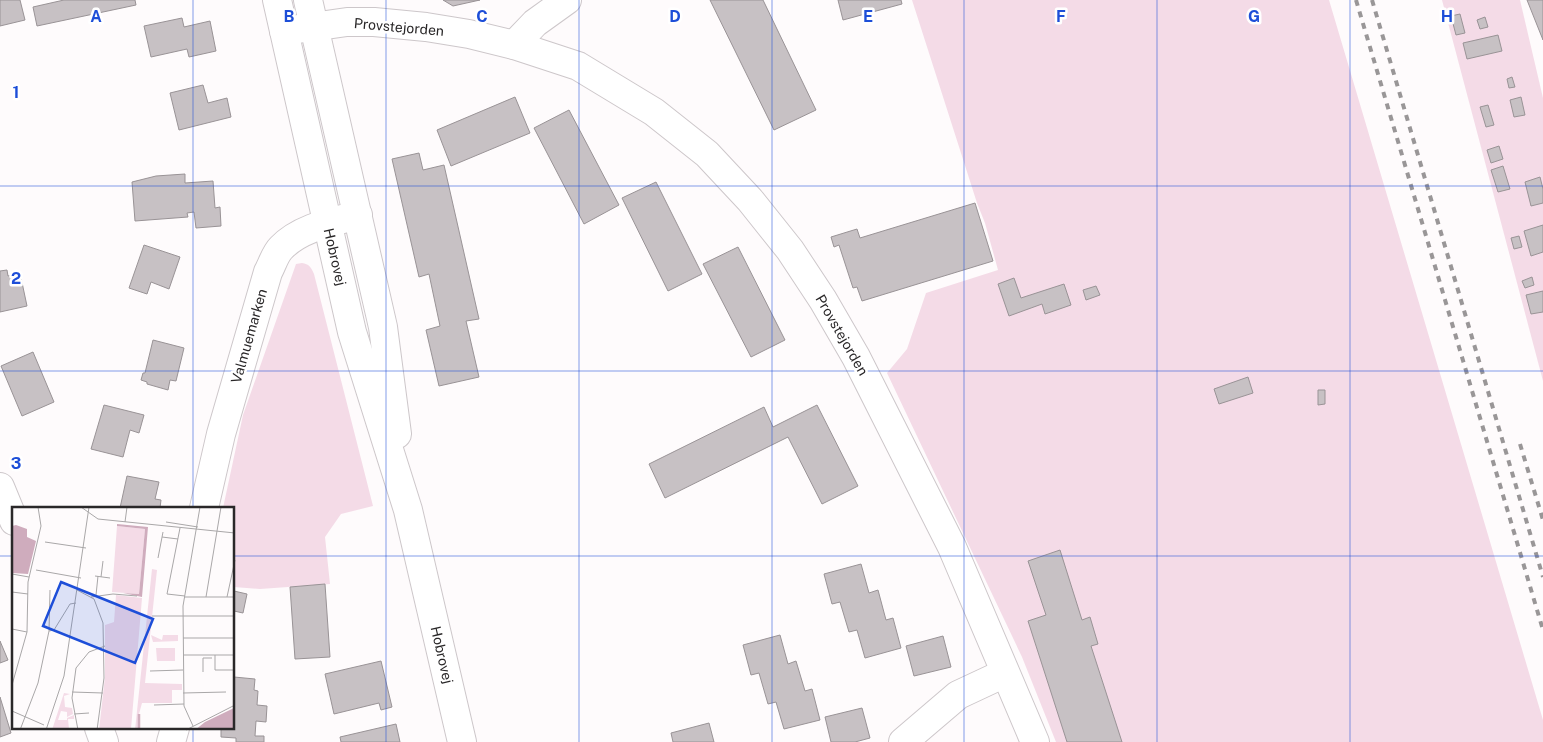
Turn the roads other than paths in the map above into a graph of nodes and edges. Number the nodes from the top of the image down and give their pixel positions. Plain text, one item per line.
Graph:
1 (277, 0) edge
2 (308, 0) edge
3 (567, 0) edge
4 (314, 27) junction
5 (284, 31) junction
6 (514, 45) junction
7 (358, 216) junction
8 (328, 223) junction
9 (0, 487) edge
10 (204, 507) edge
11 (408, 510) junction
12 (12, 516) edge
13 (1006, 672) junction
14 (100, 730) edge
15 (104, 742) edge
16 (462, 742) edge
17 (903, 742) edge
18 (1035, 742) edge

1 - 5 street, Hobrovej
2 - 4 street, Hobrovej
3 - 6 street
4 - 5 street, Provstejorden
4 - 6 street, Provstejorden
4 - 7 street, Hobrovej
5 - 8 street, Hobrovej
6 - 13 street, Provstejorden
7 - 8 street, Valmuemarken
7 - 11 street, Hobrovej
8 - 10 street, Valmuemarken
8 - 11 street, Hobrovej
9 - 12 street
11 - 16 street, Hobrovej
13 - 17 street
13 - 18 street, Provstejorden
14 - 15 street

